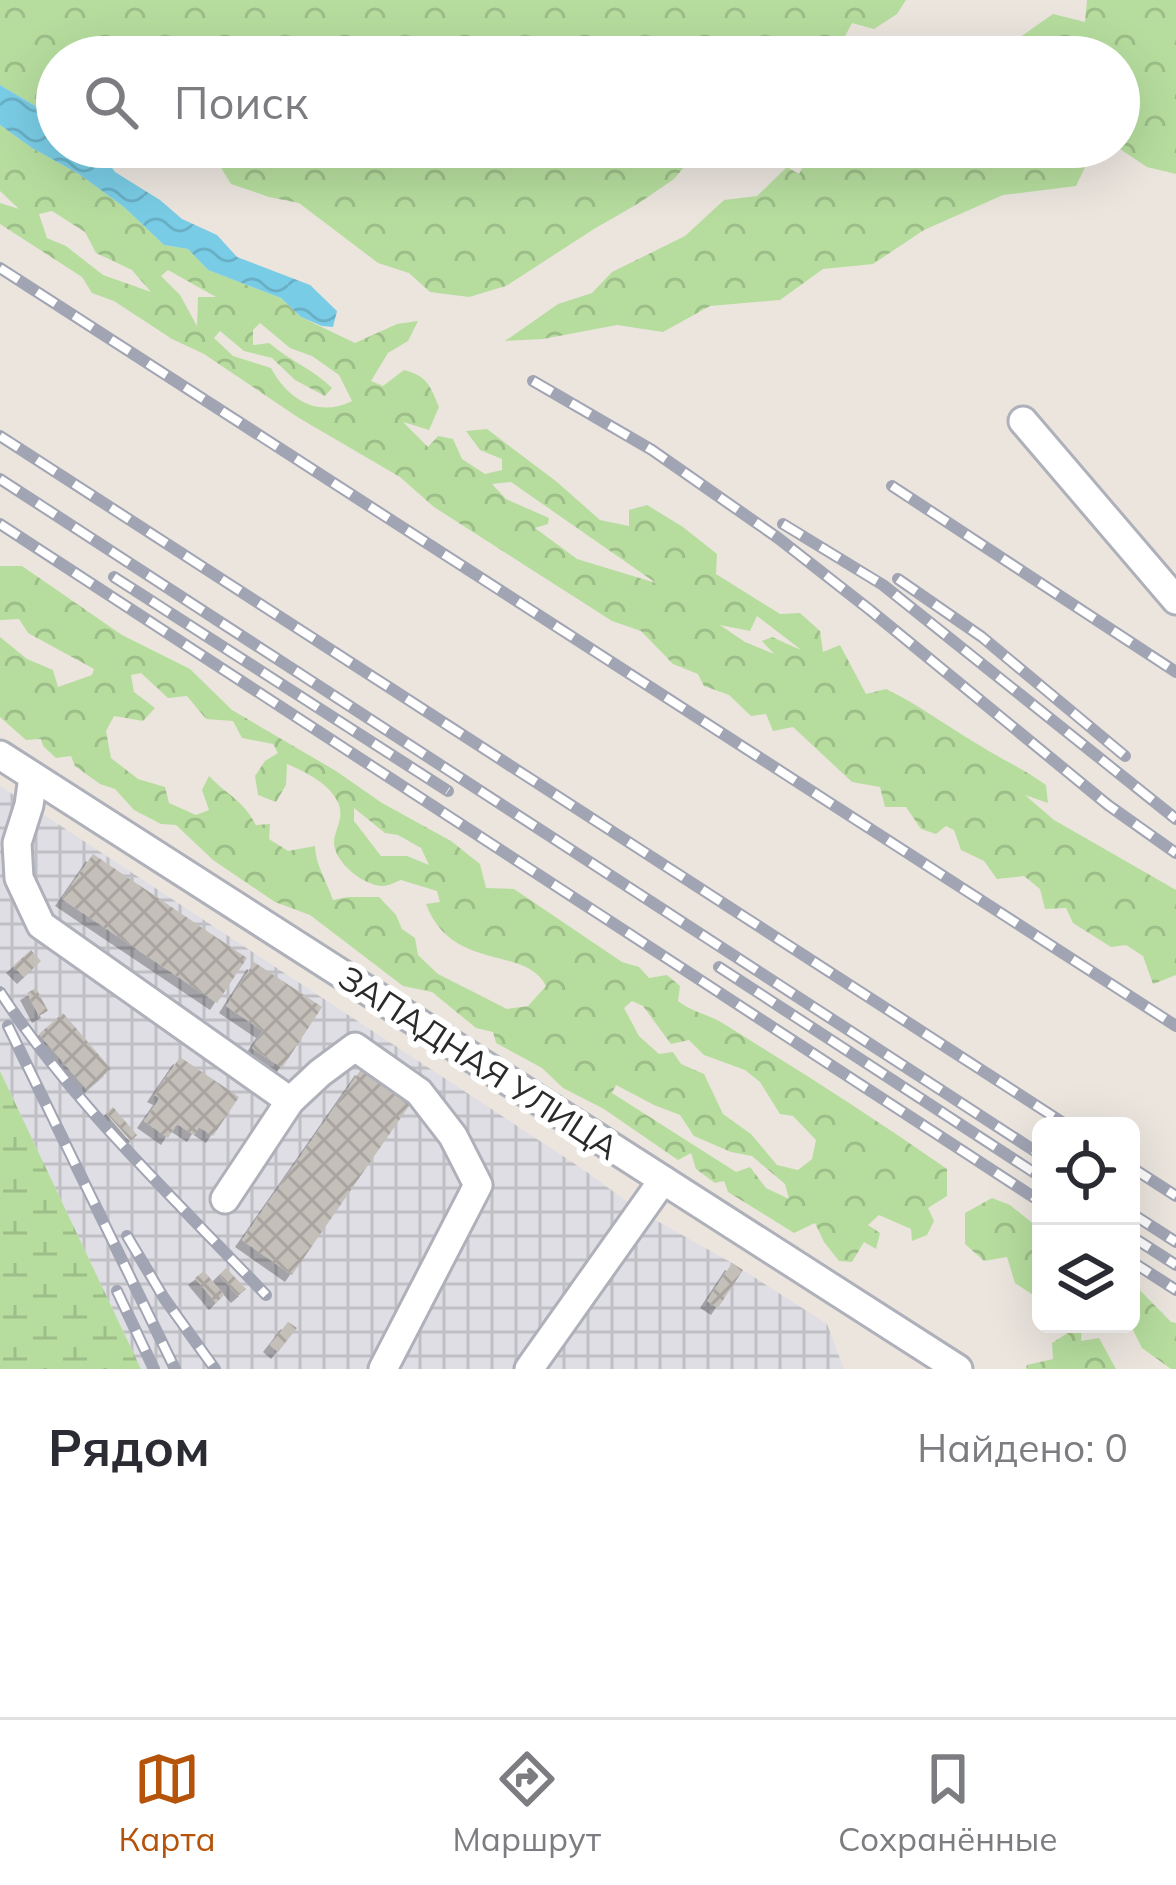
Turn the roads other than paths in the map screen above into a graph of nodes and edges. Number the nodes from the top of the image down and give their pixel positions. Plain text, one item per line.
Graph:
1 (1023, 421) dead end
2 (1176, 599) edge
3 (0, 755) edge
4 (33, 776) junction
5 (290, 1101) junction
6 (663, 1180) junction
7 (225, 1198) dead end
8 (383, 1369) edge
9 (529, 1369) edge
10 (958, 1369) edge

1 - 2 street
3 - 4 street, ЗАПАДНАЯ УЛИЦА
4 - 5 street
4 - 6 street, ЗАПАДНАЯ УЛИЦА
5 - 7 street
5 - 8 street
6 - 9 street
6 - 10 street, ЗАПАДНАЯ УЛИЦА

